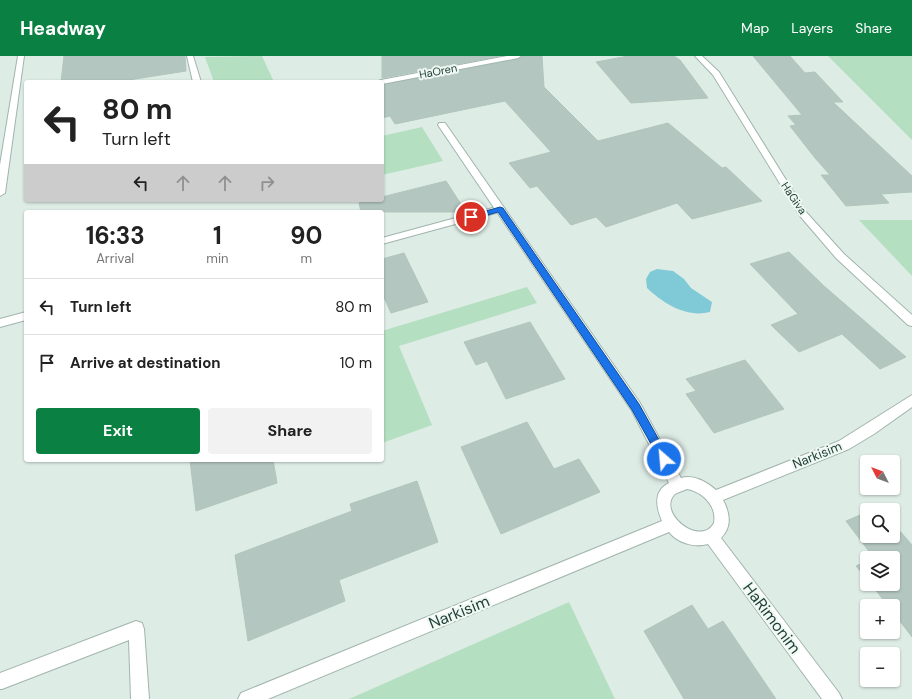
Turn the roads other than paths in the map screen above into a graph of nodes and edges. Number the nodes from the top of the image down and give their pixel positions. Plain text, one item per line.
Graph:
1 (21, 56) edge
2 (190, 56) edge
3 (518, 56) edge
4 (698, 56) edge
5 (196, 80) edge
6 (384, 81) edge
7 (442, 125) dead end
8 (0, 193) edge
9 (500, 209) junction
10 (384, 240) edge
11 (24, 317) edge
12 (912, 322) edge
13 (0, 323) edge
14 (912, 400) edge
15 (677, 484) junction
16 (714, 497) junction
17 (671, 524) junction
18 (711, 537) junction
19 (2, 681) dead end
20 (140, 699) edge
21 (247, 699) edge
22 (833, 699) edge

1 - 8 street
2 - 5 street
3 - 6 street, HaOren
4 - 12 street, HaGiva
7 - 9 street
9 - 10 street
9 - 15 street
11 - 13 street
14 - 16 street, Narkisim
15 - 16 street
15 - 17 street
16 - 18 street
17 - 18 street
17 - 21 street, Narkisim
18 - 22 street, HaRimonim
19 - 20 street

